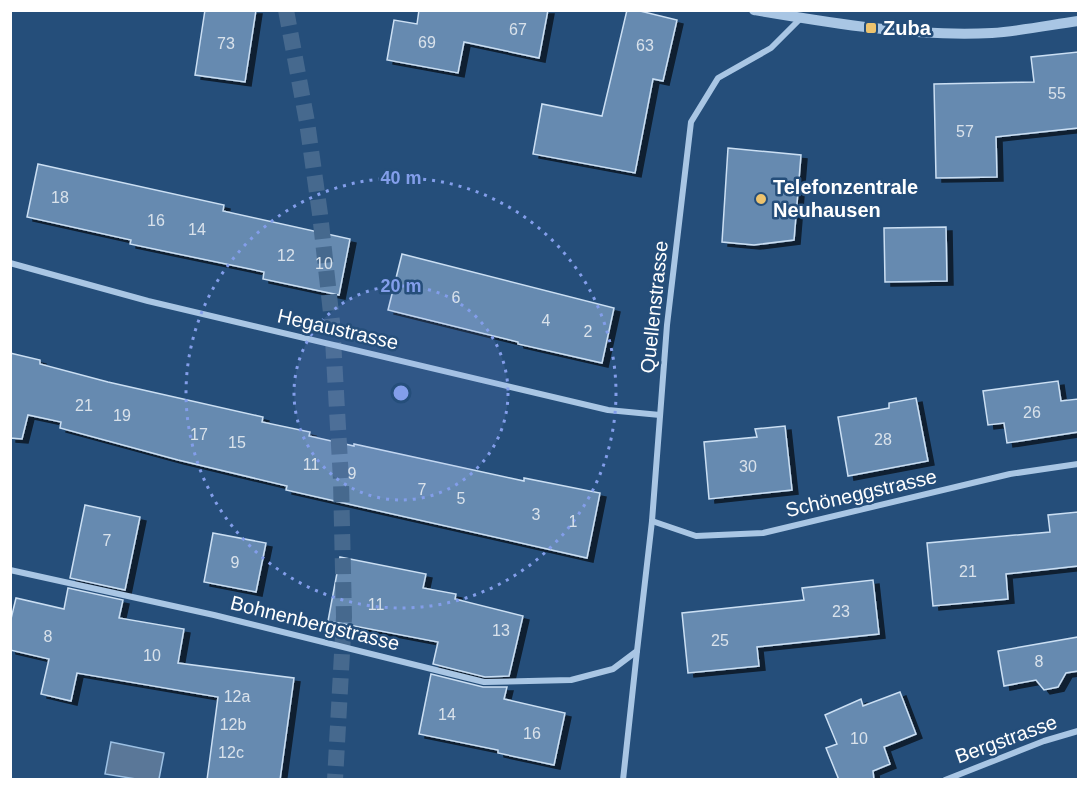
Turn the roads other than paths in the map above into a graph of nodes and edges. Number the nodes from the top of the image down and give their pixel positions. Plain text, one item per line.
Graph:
1 (754, 10) edge
2 (802, 17) junction
3 (1078, 21) edge
4 (10, 263) edge
5 (660, 415) junction
6 (1078, 464) edge
7 (652, 520) junction
8 (10, 570) edge
9 (637, 651) junction
10 (1078, 731) edge
11 (622, 780) edge
12 (945, 780) edge

1 - 2 street
2 - 3 street
2 - 5 street, Quellenstrasse
4 - 5 street, Hegaustrasse
5 - 7 street, Quellenstrasse
6 - 7 street, Schöneggstrasse
7 - 9 street, Quellenstrasse
8 - 9 street, Bohnenbergstrasse
9 - 11 street, Quellenstrasse
10 - 12 street, Bergstrasse

